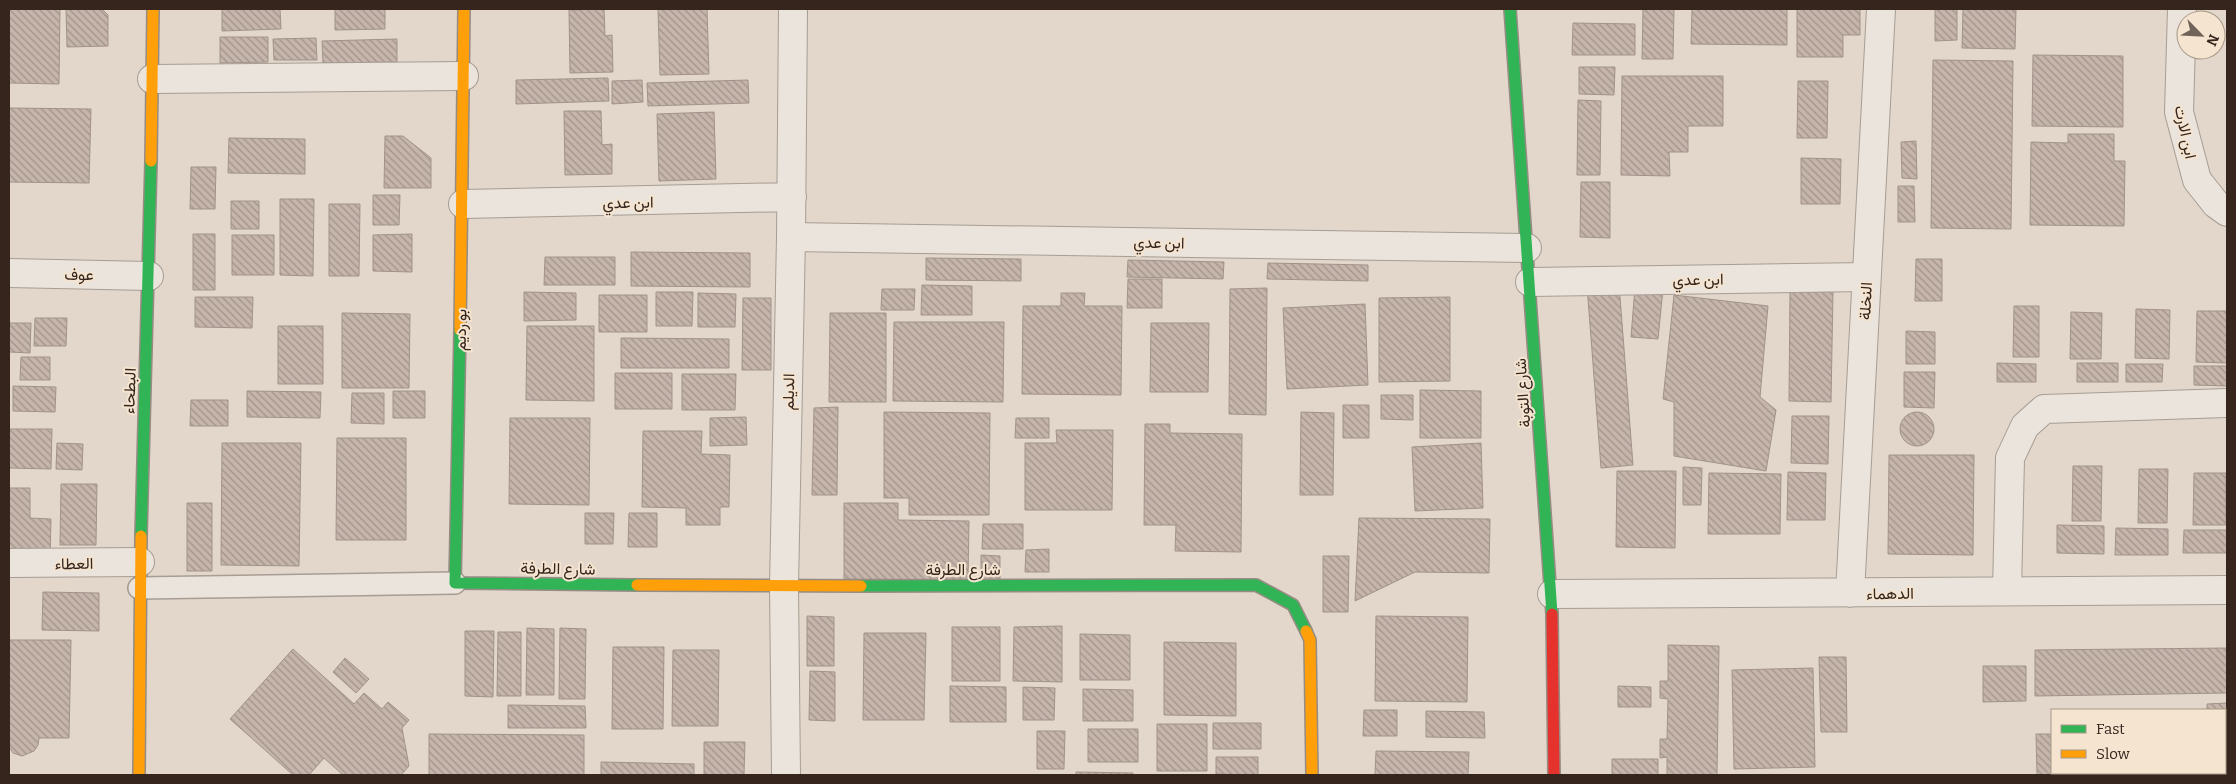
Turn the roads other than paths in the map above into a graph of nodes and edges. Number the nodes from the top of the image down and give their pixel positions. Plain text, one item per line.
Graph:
1 (153, 9) edge
2 (464, 9) edge
3 (792, 9) edge
4 (1510, 9) edge
5 (1881, 9) edge
6 (2182, 9) edge
7 (464, 76) junction
8 (152, 79) junction
9 (792, 197) junction
10 (463, 204) junction
11 (2227, 212) edge
12 (792, 237) junction
13 (1527, 248) junction
14 (9, 273) edge
15 (149, 276) junction
16 (1866, 277) junction
17 (1530, 282) junction
18 (2227, 403) edge
19 (9, 563) edge
20 (139, 575) junction
21 (454, 583) junction
22 (784, 586) junction
23 (2227, 590) edge
24 (2006, 592) junction
25 (1850, 593) junction
26 (1552, 594) junction
27 (138, 775) edge
28 (786, 775) edge
29 (1312, 775) edge
30 (1554, 775) edge

1 - 8 street, البطحاء
2 - 7 street, بو رديم
3 - 9 street, الديلم
4 - 13 street, شارع التوبة
5 - 16 street, النخلة
6 - 11 street, ابن الارت
7 - 8 street
7 - 10 street, بو رديم
8 - 15 street, البطحاء
9 - 10 street, ابن عدي
9 - 12 street, الديلم
10 - 21 street, بو رديم
12 - 13 street, ابن عدي
12 - 22 street, الديلم
13 - 17 street, شارع التوبة
14 - 15 street, عوف
15 - 20 street, البطحاء
16 - 17 street, ابن عدي
16 - 25 street, النخلة
17 - 26 street, شارع التوبة
18 - 24 street
19 - 20 street, العطاء
20 - 21 lane
20 - 27 street, البطحاء
21 - 22 street, شارع الطرفة
22 - 28 street, الديلم
22 - 29 street, شارع الطرفة
23 - 24 street, الدهماء
24 - 25 street, الدهماء
25 - 26 street, الدهماء
26 - 30 street, شارع التوبة

